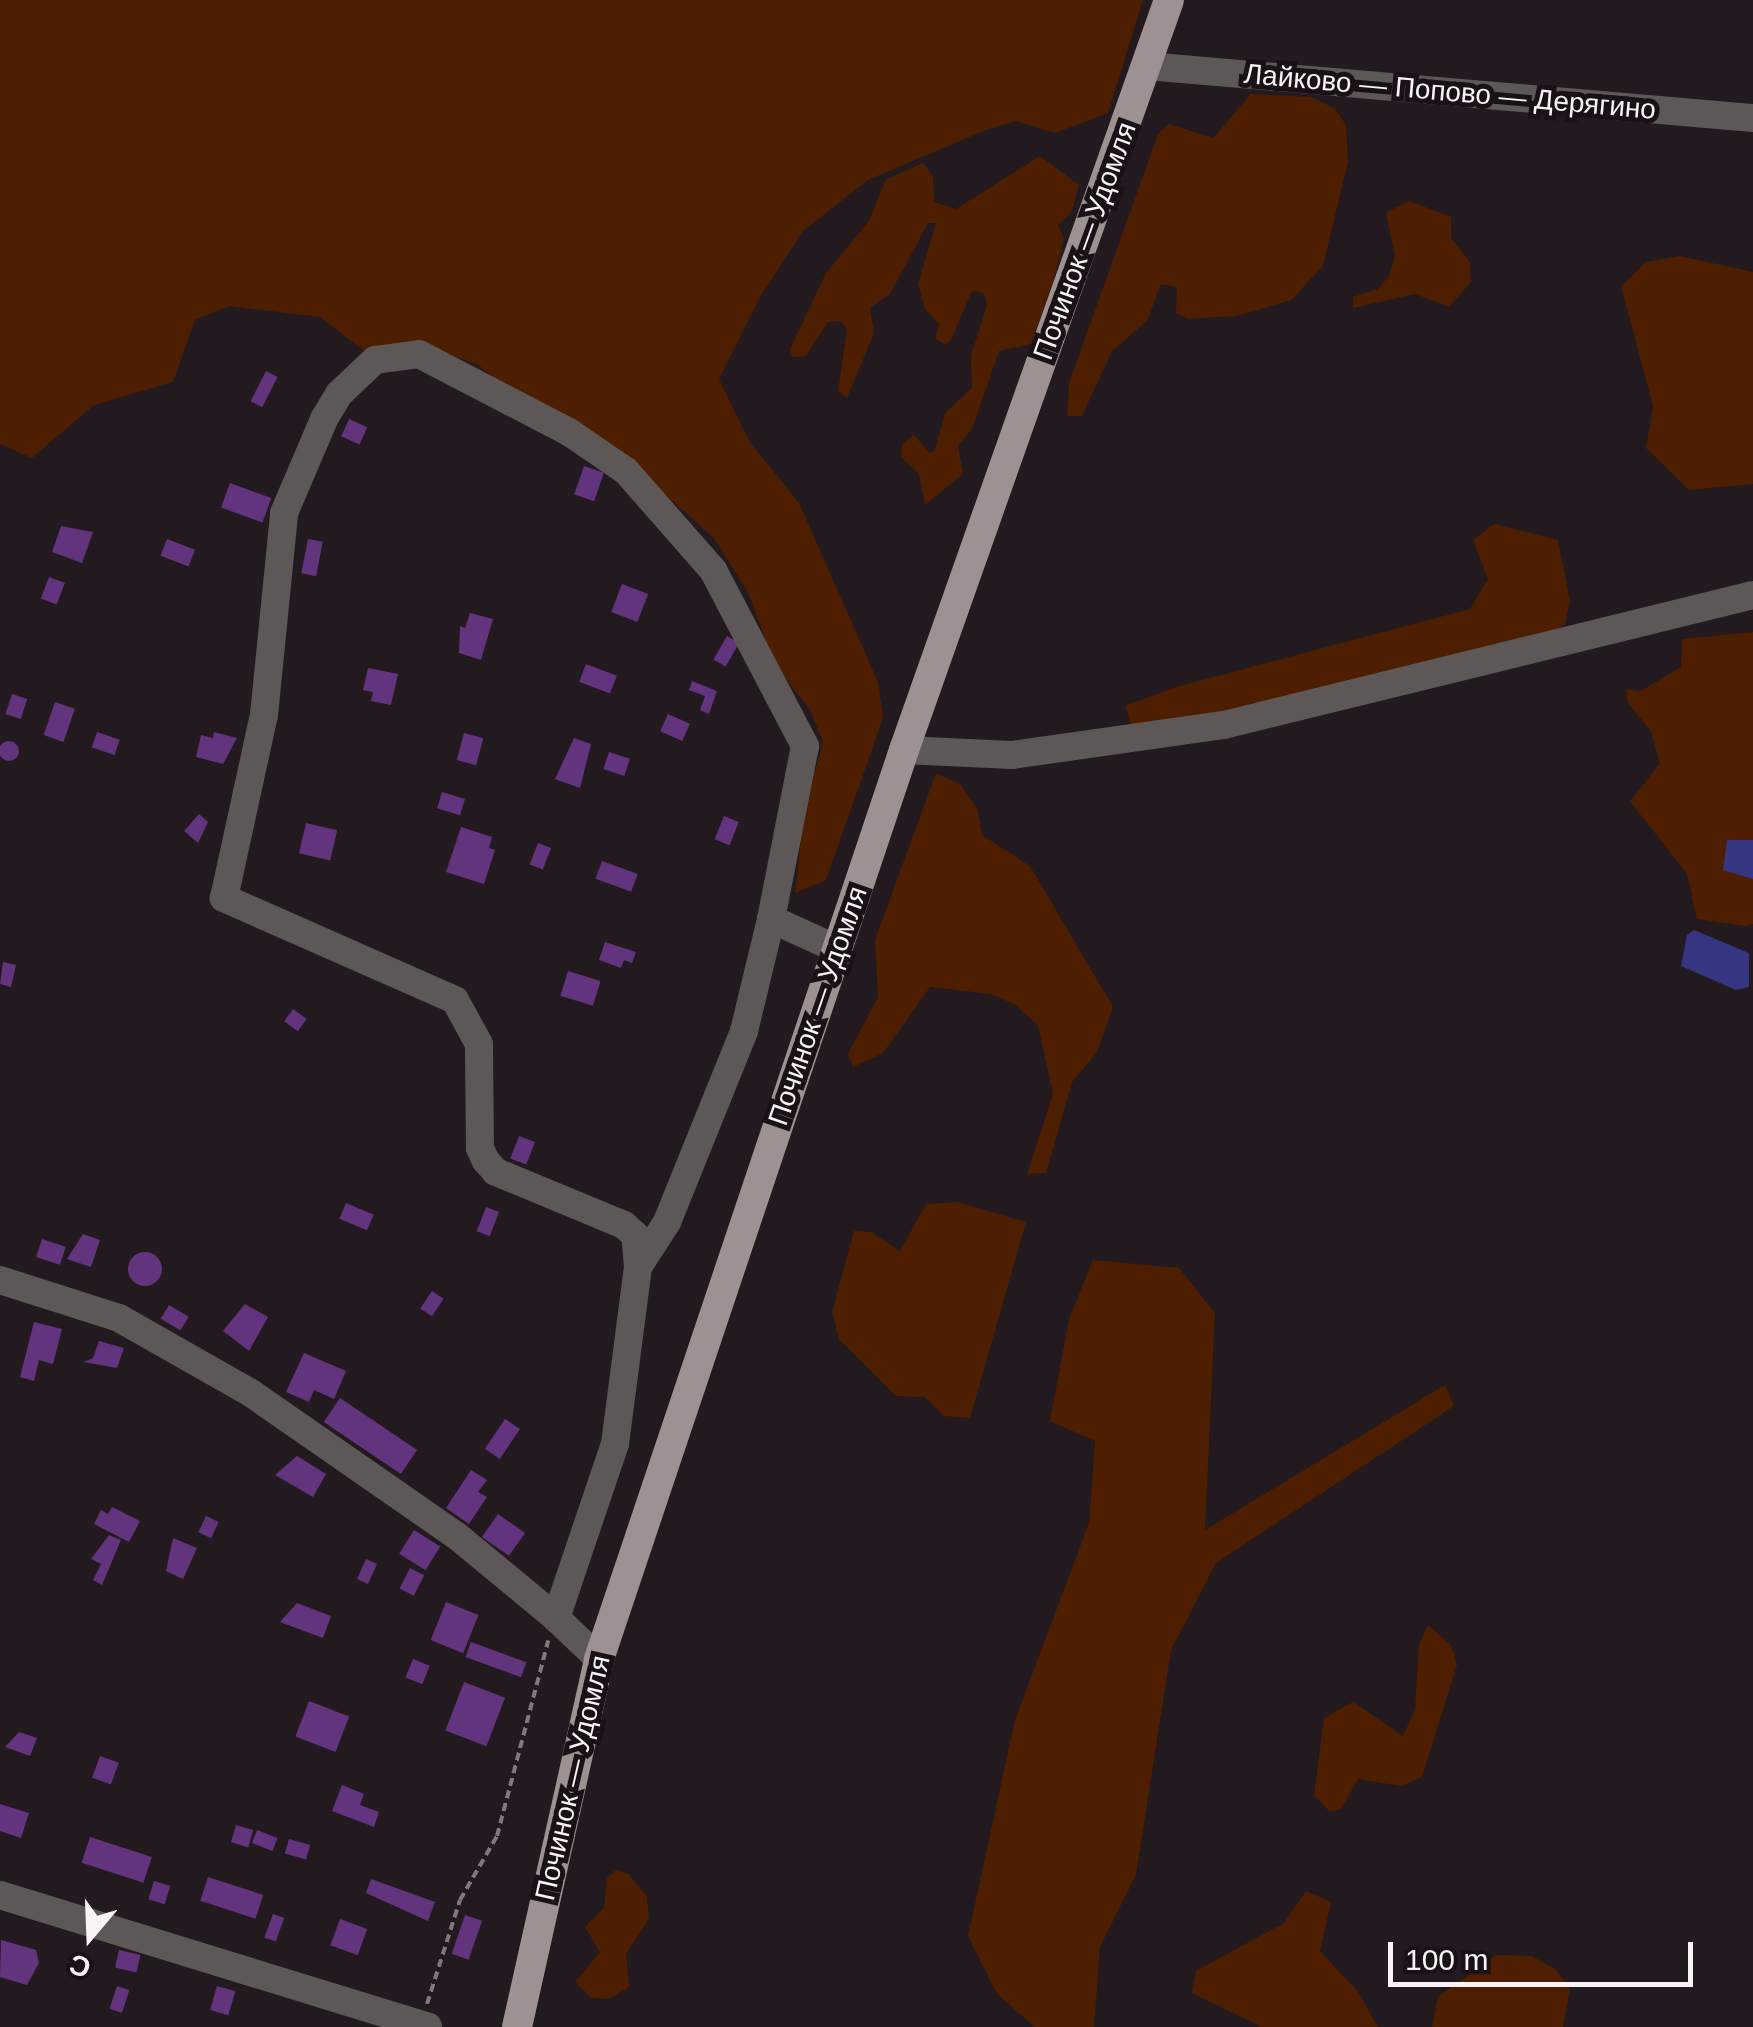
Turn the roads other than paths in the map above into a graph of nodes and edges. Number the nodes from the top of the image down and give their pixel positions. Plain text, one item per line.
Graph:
1 (1169, 0) edge
2 (1148, 66) junction
3 (1753, 118) edge
4 (1753, 595) edge
5 (904, 750) junction
6 (771, 919) junction
7 (836, 949) junction
8 (638, 1267) junction
9 (0, 1280) edge
10 (556, 1618) junction
11 (599, 1659) junction
12 (0, 1895) edge
13 (427, 2026) edge
14 (517, 2027) edge

1 - 2 main road, Починок — Удомля
2 - 3 street, Лайково — Попово — Дерягино
2 - 5 main road, Починок — Удомля
4 - 5 street
5 - 7 main road, Починок — Удомля
6 - 7 street
6 - 8 street
6 - 8 street
7 - 11 main road, Починок — Удомля
8 - 10 street
9 - 10 street
10 - 11 street
11 - 14 main road, Починок — Удомля
12 - 13 street

